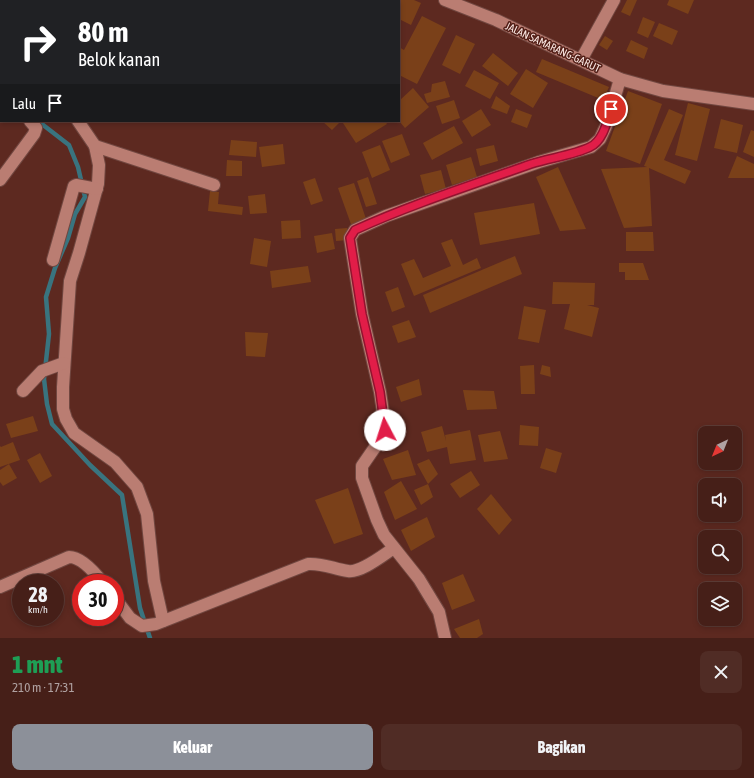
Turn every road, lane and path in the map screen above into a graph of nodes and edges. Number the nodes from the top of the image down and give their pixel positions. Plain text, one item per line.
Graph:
1 (445, 0) edge
2 (614, 0) edge
3 (581, 60) junction
4 (620, 79) junction
5 (754, 104) edge
6 (31, 122) edge
7 (79, 122) edge
8 (95, 146) junction
9 (0, 180) edge
10 (214, 185) dead end
11 (93, 188) junction
12 (53, 260) dead end
13 (60, 364) junction
14 (23, 391) dead end
15 (394, 548) junction
16 (96, 574) edge
17 (0, 587) edge
18 (124, 610) edge
19 (159, 622) junction
20 (445, 638) edge

1 - 3 street, JALAN SAMARANG-GARUT
2 - 3 street
3 - 4 street, JALAN SAMARANG-GARUT
4 - 5 street, JALAN SAMARANG-GARUT
4 - 15 street
6 - 9 street
7 - 8 street
8 - 10 street
8 - 11 street
11 - 12 street
11 - 13 street
13 - 14 street
13 - 19 street
15 - 19 street
15 - 20 street
16 - 17 street
18 - 19 street

